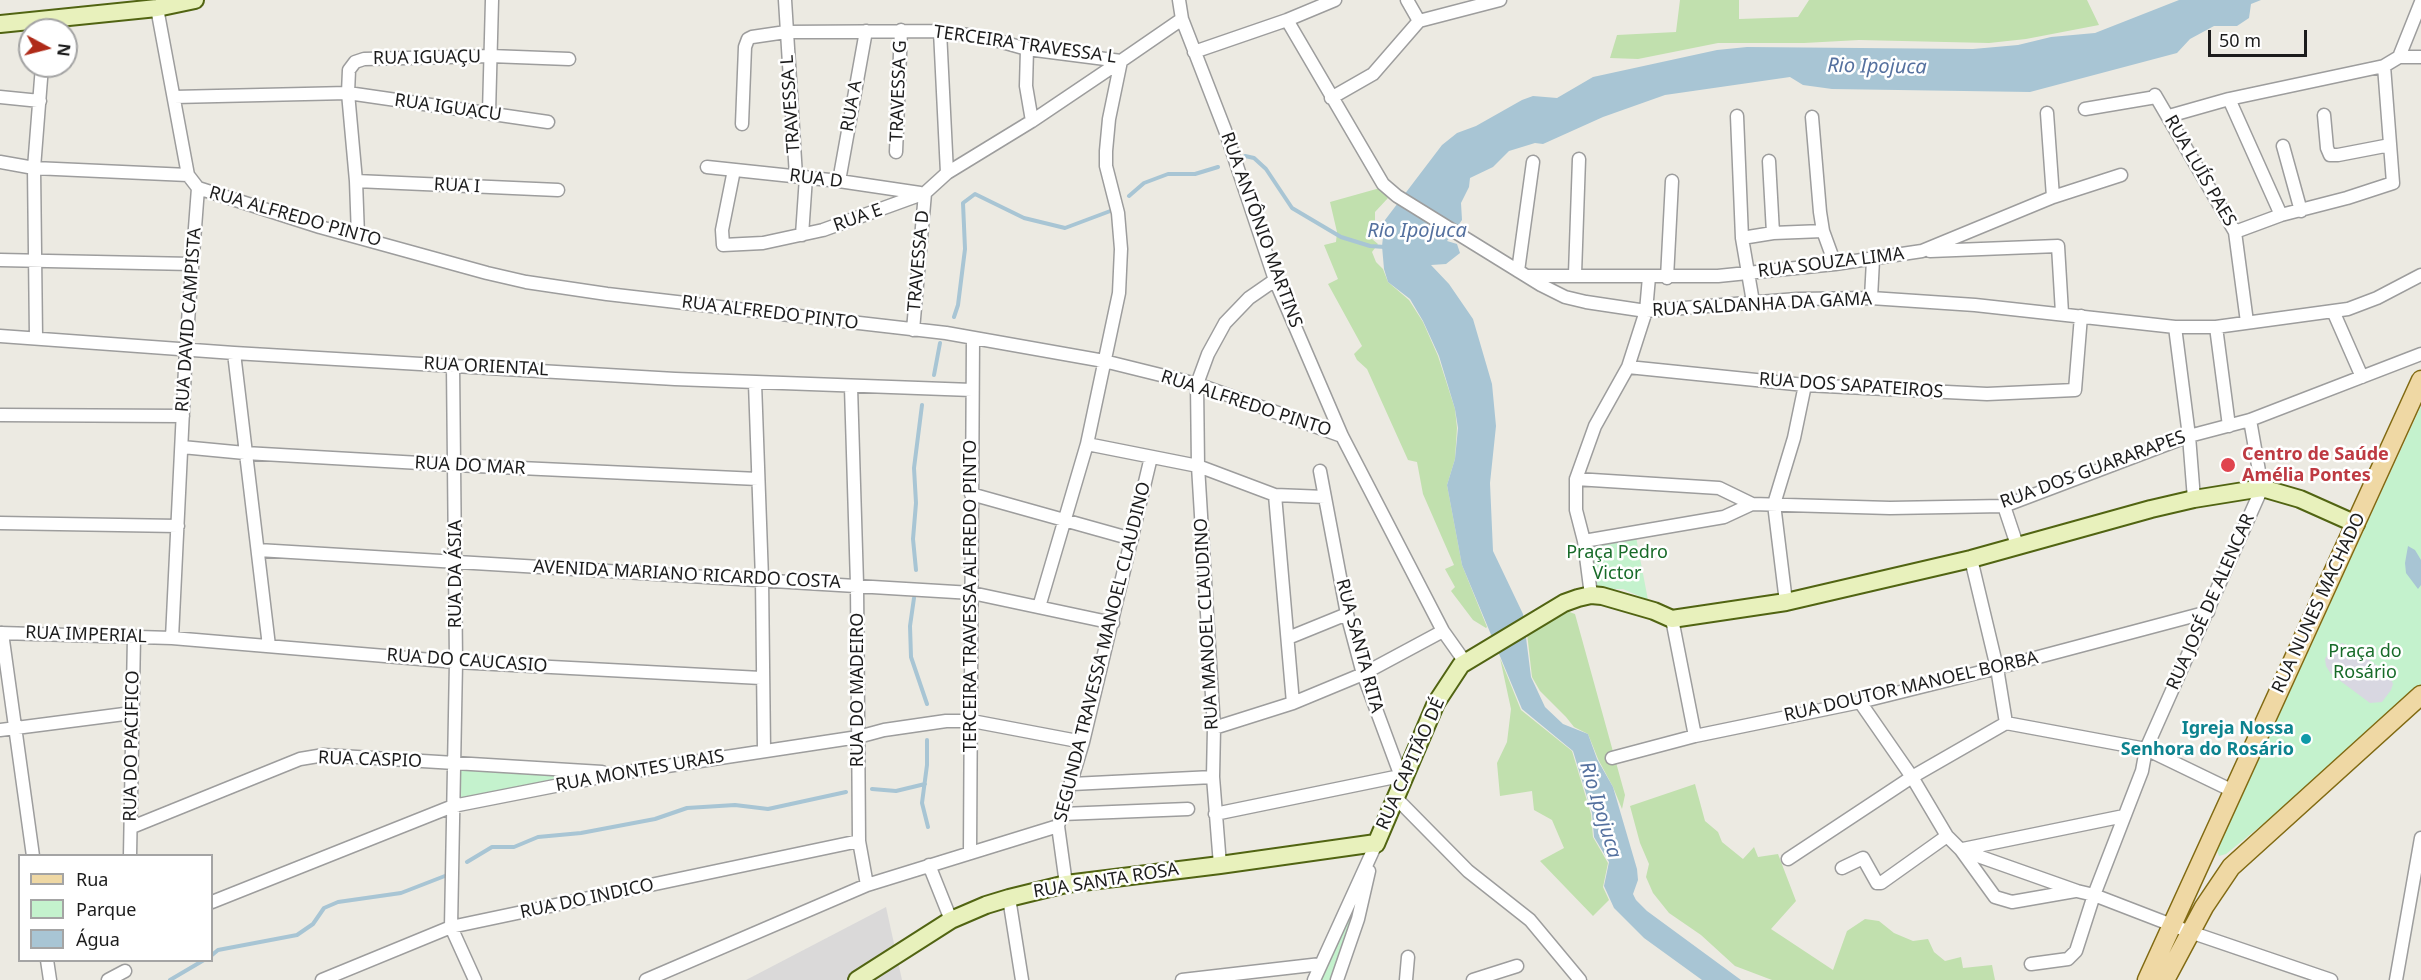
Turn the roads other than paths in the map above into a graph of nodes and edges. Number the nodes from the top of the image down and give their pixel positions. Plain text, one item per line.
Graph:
1 (195, 0) edge
2 (492, 0) edge
3 (785, 0) edge
4 (1168, 0) edge
5 (1179, 0) edge
6 (1335, 0) edge
7 (1407, 0) edge
8 (1500, 0) edge
9 (2421, 2) edge
10 (157, 8) junction
11 (1182, 19) junction
12 (78, 20) edge
13 (1287, 20) junction
14 (1419, 21) junction
15 (0, 24) edge
16 (18, 24) edge
17 (901, 30) junction
18 (940, 31) junction
19 (786, 32) junction
20 (866, 32) junction
21 (1027, 49) junction
22 (1194, 52) junction
23 (490, 56) junction
24 (2399, 57) junction
25 (2421, 57) edge
26 (568, 59) dead end
27 (1121, 61) junction
28 (2384, 66) junction
29 (41, 78) edge
30 (348, 93) junction
31 (0, 97) edge
32 (174, 97) junction
33 (1331, 98) junction
34 (2229, 99) junction
35 (40, 101) junction
36 (2085, 109) dead end
37 (489, 113) junction
38 (2047, 113) dead end
39 (2324, 115) dead end
40 (1737, 116) dead end
41 (2169, 116) junction
42 (1812, 117) dead end
43 (1032, 121) junction
44 (548, 122) dead end
45 (742, 123) dead end
46 (2390, 145) junction
47 (2283, 146) dead end
48 (896, 152) dead end
49 (1580, 159) dead end
50 (1768, 161) dead end
51 (0, 162) edge
52 (1533, 162) dead end
53 (707, 167) dead end
54 (34, 168) junction
55 (734, 170) junction
56 (947, 174) junction
57 (188, 175) junction
58 (2121, 176) dead end
59 (801, 177) junction
60 (356, 181) junction
61 (839, 181) junction
62 (1672, 181) dead end
63 (198, 188) junction
64 (558, 190) dead end
65 (924, 193) junction
66 (2053, 197) junction
67 (2301, 211) junction
68 (2281, 215) junction
69 (1823, 231) junction
70 (2235, 232) junction
71 (1773, 233) junction
72 (358, 236) junction
73 (796, 236) junction
74 (1742, 238) junction
75 (1922, 251) junction
76 (0, 260) edge
77 (36, 260) junction
78 (1873, 260) junction
79 (192, 264) junction
80 (1835, 264) junction
81 (1522, 273) junction
82 (1575, 274) junction
83 (1747, 274) junction
84 (2421, 275) edge
85 (1649, 278) junction
86 (1667, 278) junction
87 (1275, 280) junction
88 (1872, 298) junction
89 (1753, 302) junction
90 (1646, 311) junction
91 (2333, 311) junction
92 (2062, 314) junction
93 (2081, 316) junction
94 (2247, 322) junction
95 (2175, 327) junction
96 (2216, 327) junction
97 (913, 330) junction
98 (0, 336) edge
99 (36, 337) junction
100 (973, 338) junction
101 (186, 348) junction
102 (234, 353) junction
103 (2421, 354) edge
104 (1104, 361) junction
105 (453, 365) junction
106 (1628, 367) junction
107 (2362, 377) junction
108 (2421, 380) edge
109 (755, 383) junction
110 (1197, 384) junction
111 (1805, 385) junction
112 (851, 387) junction
113 (972, 390) junction
114 (0, 415) edge
115 (183, 416) junction
116 (2250, 420) junction
117 (2229, 426) junction
118 (1342, 436) junction
119 (2189, 436) junction
120 (1087, 444) junction
121 (182, 447) junction
122 (245, 453) junction
123 (1151, 457) junction
124 (455, 465) junction
125 (1198, 466) junction
126 (1320, 471) dead end
127 (758, 479) junction
128 (1575, 479) junction
129 (2262, 488) junction
130 (971, 494) junction
131 (1275, 495) junction
132 (1325, 497) junction
133 (2194, 499) junction
134 (1752, 504) junction
135 (1774, 504) junction
136 (2004, 506) junction
137 (1066, 521) junction
138 (0, 523) edge
139 (2356, 525) junction
140 (178, 526) junction
141 (1132, 539) junction
142 (1584, 541) junction
143 (2016, 545) junction
144 (258, 550) junction
145 (1971, 559) junction
146 (456, 563) junction
147 (762, 579) junction
148 (857, 584) junction
149 (972, 592) junction
150 (1591, 595) junction
151 (1786, 602) junction
152 (1039, 607) junction
153 (2208, 612) junction
154 (1347, 614) junction
155 (1672, 620) junction
156 (1113, 623) junction
157 (1443, 631) junction
158 (1, 633) edge
159 (134, 636) junction
160 (172, 638) junction
161 (1288, 638) junction
162 (269, 646) junction
163 (456, 662) junction
164 (1465, 662) junction
165 (1997, 668) junction
166 (1363, 674) junction
167 (761, 678) junction
168 (2421, 695) edge
169 (1860, 702) junction
170 (1293, 703) junction
171 (132, 713) junction
172 (972, 722) junction
173 (2006, 723) junction
174 (1214, 728) junction
175 (15, 729) junction
176 (0, 730) edge
177 (1695, 736) junction
178 (858, 737) junction
179 (1083, 742) junction
180 (2146, 749) junction
181 (764, 750) junction
182 (1612, 758) dead end
183 (453, 763) junction
184 (621, 773) junction
185 (1213, 777) junction
186 (1912, 777) junction
187 (1402, 779) junction
188 (1072, 784) junction
189 (2233, 790) junction
190 (1396, 799) junction
191 (453, 806) junction
192 (1188, 809) dead end
193 (1215, 814) junction
194 (2124, 816) junction
195 (1060, 820) junction
196 (132, 827) junction
197 (1947, 836) junction
198 (2421, 838) edge
199 (859, 841) junction
200 (1376, 843) junction
201 (1961, 850) junction
202 (970, 853) junction
203 (33, 854) edge
204 (130, 854) edge
205 (1788, 859) dead end
206 (1220, 865) junction
207 (929, 866) junction
208 (1842, 868) dead end
209 (1066, 884) junction
210 (867, 885) junction
211 (2077, 891) junction
212 (2094, 895) junction
213 (1009, 898) junction
214 (213, 902) edge
215 (951, 920) junction
216 (451, 927) junction
217 (2182, 929) junction
218 (1408, 957) dead end
219 (47, 962) edge
220 (1321, 964) junction
221 (2031, 964) dead end
222 (1517, 966) dead end
223 (125, 971) edge
224 (1243, 976) edge
225 (1575, 979) edge
226 (50, 980) edge
227 (108, 980) edge
228 (322, 980) edge
229 (475, 980) edge
230 (646, 980) edge
231 (856, 980) edge
232 (1022, 980) edge
233 (1182, 980) edge
234 (1314, 980) edge
235 (1338, 980) edge
236 (1406, 980) edge
237 (1473, 980) edge
238 (2147, 980) edge
239 (2165, 980) edge
240 (2331, 980) edge
241 (2396, 980) edge

1 - 10 street
2 - 23 street
3 - 19 street, TRAVESSA L
4 - 11 street
5 - 11 street
6 - 13 street
7 - 14 street
8 - 14 street
9 - 24 street
10 - 12 street
10 - 32 street
11 - 22 street, RUA ANTÔNIO MARTINS
11 - 27 street, TERCEIRA TRAVESSA L
13 - 22 street
13 - 33 street, RUA SALDANHA DA GAMA
14 - 33 street
15 - 16 street
17 - 18 street, TERCEIRA TRAVESSA L
17 - 20 street, TERCEIRA TRAVESSA L
17 - 48 street, TRAVESSA G
18 - 21 street, TERCEIRA TRAVESSA L
18 - 56 street
19 - 20 street, TERCEIRA TRAVESSA L
19 - 45 street, TERCEIRA TRAVESSA L
19 - 59 street, TRAVESSA L
20 - 61 street, RUA A
21 - 27 street, TERCEIRA TRAVESSA L
21 - 43 street
22 - 87 street, RUA ANTÔNIO MARTINS
23 - 26 street, RUA IGUAÇU
23 - 30 street, RUA IGUAÇU
23 - 37 street
24 - 25 street
24 - 28 street
27 - 43 street, RUA E
27 - 104 street
28 - 34 street
28 - 46 street
29 - 35 street
30 - 32 street, RUA IGUACU
30 - 37 street, RUA IGUACU
30 - 60 street, RUA IGUAÇU
31 - 35 street
32 - 57 street
33 - 81 street, RUA SALDANHA DA GAMA
34 - 41 street
34 - 68 street
35 - 54 street
36 - 41 street, RUA LUÍS PAES
37 - 44 street, RUA IGUACU
38 - 66 street
39 - 46 street
40 - 74 street
41 - 70 street, RUA LUÍS PAES
42 - 69 street
43 - 56 street, RUA E
46 - 67 street
47 - 67 street
49 - 82 street
50 - 71 street
51 - 54 street
52 - 81 street
53 - 55 street, RUA D
54 - 57 street
54 - 77 street
55 - 59 street, RUA D
55 - 73 street, RUA E
56 - 65 street, RUA E
57 - 63 street
58 - 66 street, RUA SOUZA LIMA
59 - 61 street, RUA D
59 - 73 street, TRAVESSA L
60 - 64 street, RUA I
60 - 72 street, RUA IGUAÇU
61 - 65 street, RUA D
62 - 86 street
63 - 72 street, RUA ALFREDO PINTO
63 - 79 street, RUA DAVID CAMPISTA
65 - 73 street, RUA E
65 - 97 street, TRAVESSA D
66 - 75 street, RUA SOUZA LIMA
67 - 68 street
68 - 70 street
69 - 71 street
69 - 80 street
70 - 94 street, RUA LUÍS PAES
71 - 74 street
72 - 97 street, RUA ALFREDO PINTO
74 - 83 street
75 - 78 street, RUA SOUZA LIMA
75 - 92 street
76 - 77 street
77 - 79 street
77 - 99 street
78 - 80 street, RUA SOUZA LIMA
78 - 88 street
79 - 101 street, RUA DAVID CAMPISTA
80 - 83 street, RUA SOUZA LIMA
81 - 82 street, RUA SOUZA LIMA
81 - 90 street, RUA SALDANHA DA GAMA
82 - 85 street, RUA SOUZA LIMA
83 - 86 street, RUA SOUZA LIMA
83 - 89 street
84 - 91 street, RUA SALDANHA DA GAMA
85 - 86 street, RUA SOUZA LIMA
85 - 90 street
87 - 110 street
87 - 118 street, RUA ANTÔNIO MARTINS
88 - 89 street, RUA SALDANHA DA GAMA
88 - 92 street, RUA SALDANHA DA GAMA
89 - 90 street, RUA SALDANHA DA GAMA
90 - 106 street
91 - 94 street, RUA SALDANHA DA GAMA
91 - 107 street
92 - 93 street, RUA SALDANHA DA GAMA
93 - 95 street, RUA SALDANHA DA GAMA
93 - 111 street, RUA DOS SAPATEIROS
94 - 96 street, RUA SALDANHA DA GAMA
95 - 96 street, RUA SALDANHA DA GAMA
95 - 119 street
96 - 117 street
97 - 100 street, RUA ALFREDO PINTO
98 - 99 street, RUA ORIENTAL
99 - 101 street, RUA ORIENTAL
100 - 104 street, RUA ALFREDO PINTO
100 - 113 street, TERCEIRA TRAVESSA ALFREDO PINTO
101 - 102 street, RUA ORIENTAL
101 - 115 street, RUA DAVID CAMPISTA
102 - 105 street, RUA ORIENTAL
102 - 122 street
103 - 107 street, RUA DOS GUARARAPES
104 - 110 street, RUA ALFREDO PINTO
104 - 120 street
105 - 109 street, RUA ORIENTAL
105 - 124 street, RUA DA ÁSIA
106 - 111 street, RUA DOS SAPATEIROS
106 - 128 street
107 - 116 street, RUA DOS GUARARAPES
108 - 139 main road, RUA NUNES MACHADO
109 - 112 street, RUA ORIENTAL
109 - 127 street
110 - 118 street, RUA ALFREDO PINTO
110 - 125 street, RUA MANOEL CLAUDINO
111 - 135 street
112 - 113 street, RUA ORIENTAL
112 - 148 street, RUA DO MADEIRO
113 - 130 street, TERCEIRA TRAVESSA ALFREDO PINTO
114 - 115 street
115 - 121 street, RUA DAVID CAMPISTA
116 - 117 street, RUA DOS GUARARAPES
116 - 129 street
117 - 119 street, RUA DOS GUARARAPES
118 - 157 street, RUA ANTÔNIO MARTINS
119 - 133 street
119 - 136 street, RUA DOS GUARARAPES
120 - 123 street
120 - 137 street
121 - 122 street, RUA DO MAR
121 - 140 street, RUA DAVID CAMPISTA
122 - 124 street, RUA DO MAR
122 - 144 street
123 - 125 street
123 - 141 street, SEGUNDA TRAVESSA MANOEL CLAUDINO
124 - 127 street, RUA DO MAR
124 - 146 street, RUA DA ÁSIA
125 - 131 street
125 - 174 street, RUA MANOEL CLAUDINO
126 - 132 street, RUA SANTA RITA
127 - 147 street
128 - 134 street
128 - 142 street
129 - 133 street
129 - 139 street
129 - 153 street, RUA JOSÉ DE ALENCAR
130 - 137 street
130 - 149 street, TERCEIRA TRAVESSA ALFREDO PINTO
131 - 132 street
131 - 161 street
132 - 154 street, RUA SANTA RITA
133 - 143 street
134 - 135 street, RUA DOS GUARARAPES
134 - 142 street
135 - 136 street, RUA DOS GUARARAPES
135 - 151 street
136 - 143 street
137 - 141 street
137 - 152 street
138 - 140 street
139 - 189 main road, RUA NUNES MACHADO
140 - 160 street, RUA DAVID CAMPISTA
141 - 156 street, SEGUNDA TRAVESSA MANOEL CLAUDINO
142 - 150 street
143 - 145 street
144 - 146 street, AVENIDA MARIANO RICARDO COSTA
144 - 162 street
145 - 151 street
145 - 165 street
146 - 147 street, AVENIDA MARIANO RICARDO COSTA
146 - 163 street, RUA DA ÁSIA
147 - 148 street, AVENIDA MARIANO RICARDO COSTA
147 - 167 street
148 - 149 street, AVENIDA MARIANO RICARDO COSTA
148 - 178 street, RUA DO MADEIRO
149 - 152 street, AVENIDA MARIANO RICARDO COSTA
149 - 172 street, TERCEIRA TRAVESSA ALFREDO PINTO
150 - 155 street
150 - 164 street, RUA CAPITÃO DÉ
151 - 155 street
152 - 156 street, AVENIDA MARIANO RICARDO COSTA
153 - 165 street, RUA DOUTOR MANOEL BORBA
153 - 180 street, RUA JOSÉ DE ALENCAR
154 - 161 street
154 - 166 street, RUA SANTA RITA
155 - 177 street
156 - 179 street, SEGUNDA TRAVESSA MANOEL CLAUDINO
157 - 164 street, RUA ANTÔNIO MARTINS
157 - 166 street
158 - 159 street, RUA IMPERIAL
158 - 175 street
159 - 160 street, RUA IMPERIAL
159 - 171 street, RUA DO PACIFICO
160 - 162 street, RUA DO CAUCASIO
161 - 170 street
162 - 163 street, RUA DO CAUCASIO
163 - 167 street, RUA DO CAUCASIO
163 - 183 street, RUA DA ÁSIA
164 - 187 street, RUA CAPITÃO DÉ
165 - 169 street, RUA DOUTOR MANOEL BORBA
165 - 173 street
166 - 170 street
166 - 187 street, RUA SANTA RITA
167 - 181 street
168 - 217 main road
169 - 177 street, RUA DOUTOR MANOEL BORBA
169 - 186 street
170 - 174 street
171 - 175 street
171 - 196 street, RUA DO PACIFICO
172 - 178 street, RUA MONTES URAIS
172 - 179 street, RUA MONTES URAIS
172 - 202 street, TERCEIRA TRAVESSA ALFREDO PINTO
173 - 180 street
173 - 186 street
174 - 185 street, RUA MANOEL CLAUDINO
175 - 176 street
175 - 203 street
177 - 182 street, RUA DOUTOR MANOEL BORBA
178 - 181 street, RUA MONTES URAIS
178 - 199 street, RUA DO MADEIRO
179 - 188 street, SEGUNDA TRAVESSA MANOEL CLAUDINO
180 - 189 street
180 - 194 street, RUA JOSÉ DE ALENCAR
181 - 184 street, RUA MONTES URAIS
183 - 184 street, RUA CASPIO
183 - 191 street, RUA DA ÁSIA
183 - 196 street, RUA CASPIO
184 - 191 street, RUA MONTES URAIS
185 - 188 street
185 - 193 street, RUA MANOEL CLAUDINO
186 - 197 street
186 - 205 street
187 - 190 street, RUA CAPITÃO DÉ
187 - 193 street
188 - 195 street, SEGUNDA TRAVESSA MANOEL CLAUDINO
189 - 217 main road, RUA NUNES MACHADO
190 - 200 street, RUA CAPITÃO DÉ
190 - 225 street
191 - 214 street, RUA MONTES URAIS
191 - 216 street, RUA DA ÁSIA
192 - 195 street
193 - 206 street, RUA MANOEL CLAUDINO
194 - 201 street
194 - 212 street, RUA JOSÉ DE ALENCAR
195 - 202 street
195 - 209 street, SEGUNDA TRAVESSA MANOEL CLAUDINO
196 - 204 street, RUA DO PACIFICO
197 - 201 street
197 - 208 street
198 - 241 street
199 - 210 street, RUA DO MADEIRO
199 - 216 street, RUA DO INDICO
200 - 206 street, RUA SANTA ROSA
200 - 220 street, RUA CAPITÃO DÉ
200 - 235 street, RUA CAPITÃO DÉ
201 - 211 street
201 - 211 street
202 - 207 street
206 - 209 street, RUA SANTA ROSA
207 - 210 street
207 - 215 street
209 - 213 street, RUA SANTA ROSA
210 - 230 street
211 - 212 street
212 - 217 street
212 - 221 street, RUA JOSÉ DE ALENCAR
213 - 215 street, RUA SANTA ROSA
213 - 232 street
215 - 231 street, RUA SANTA ROSA
216 - 228 street, RUA DO INDICO
216 - 229 street
217 - 238 main road
217 - 239 main road
217 - 240 street
218 - 236 street
219 - 226 street
220 - 224 street
220 - 234 street, RUA CAPITÃO DÉ
222 - 237 street
223 - 227 street
224 - 233 street

